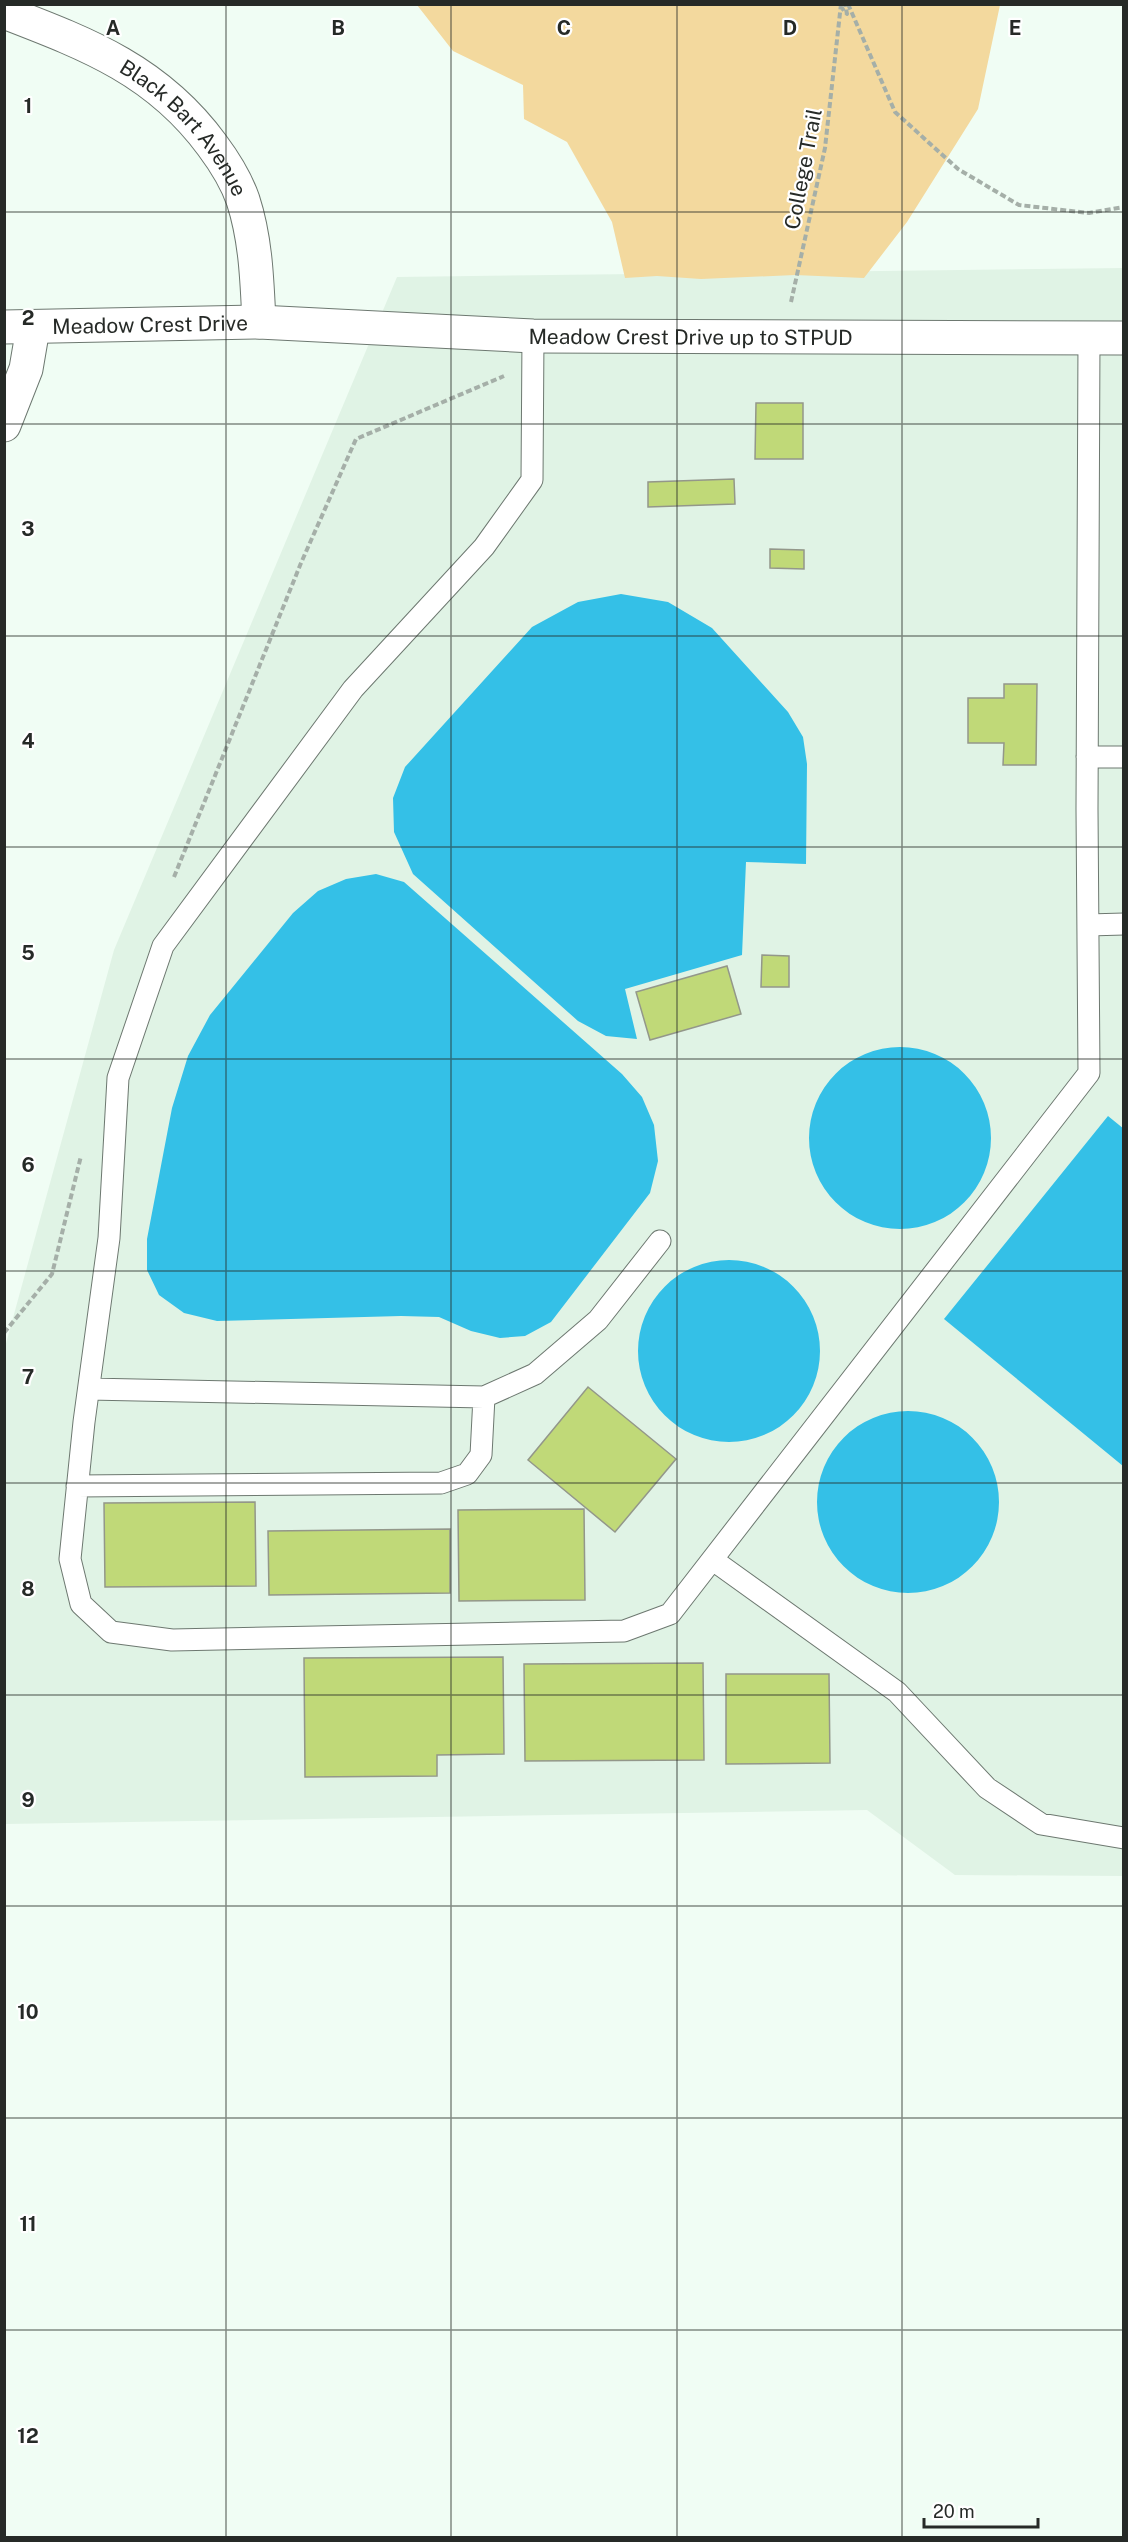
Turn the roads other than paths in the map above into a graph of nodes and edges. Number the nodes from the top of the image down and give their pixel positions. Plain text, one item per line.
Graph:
1 (4, 12) edge
2 (259, 322) junction
3 (19, 328) edge
4 (1089, 338) junction
5 (1124, 338) edge
6 (532, 350) junction
7 (4, 425) edge
8 (1087, 757) junction
9 (1124, 757) edge
10 (1124, 924) edge
11 (1088, 925) junction
12 (660, 1241) dead end
13 (89, 1389) junction
14 (484, 1397) junction
15 (77, 1486) junction
16 (713, 1560) junction
17 (1124, 1838) edge

1 - 2 street, Black Bart Avenue
2 - 3 street, Meadow Crest Drive
2 - 6 street, Meadow Crest Drive up to STPUD
3 - 7 street
4 - 5 street, Meadow Crest Drive up to STPUD
4 - 6 street, Meadow Crest Drive up to STPUD
4 - 8 lane
6 - 13 lane
8 - 9 lane
8 - 11 lane
10 - 11 lane
11 - 16 lane
12 - 14 lane
13 - 14 lane
13 - 15 lane
14 - 15 lane
15 - 16 lane
16 - 17 lane

